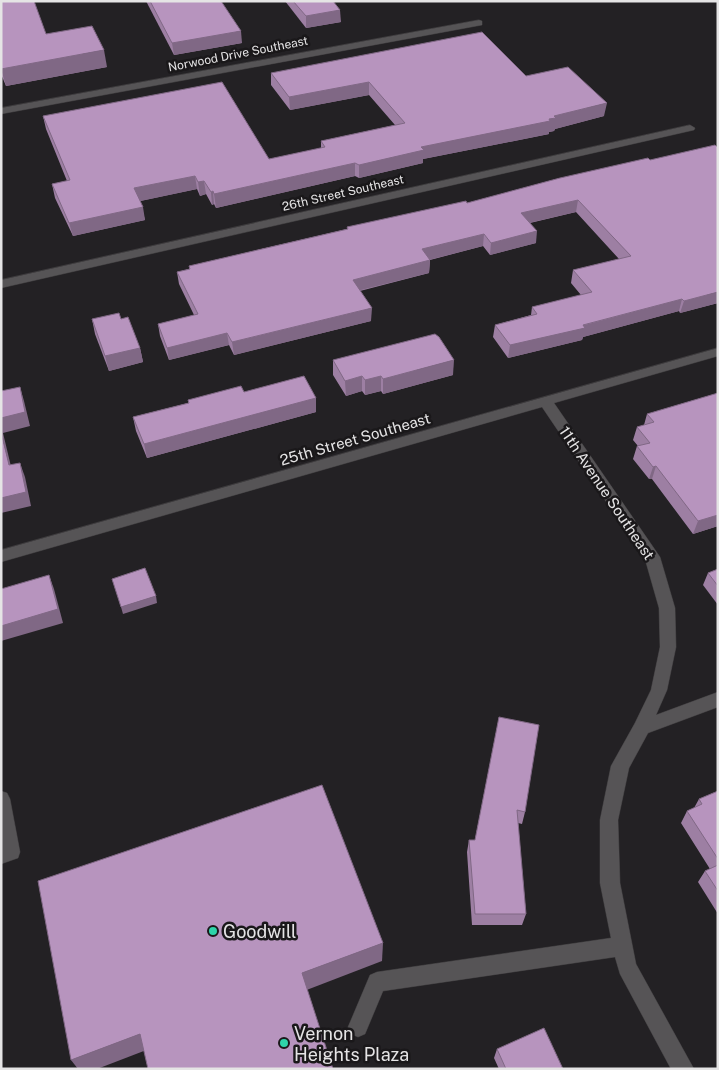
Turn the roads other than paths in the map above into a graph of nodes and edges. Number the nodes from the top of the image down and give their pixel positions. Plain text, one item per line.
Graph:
1 (479, 23) dead end
2 (1, 112) edge
3 (690, 128) dead end
4 (1, 284) edge
5 (718, 352) edge
6 (545, 401) junction
7 (1, 556) edge
8 (718, 699) edge
9 (642, 728) junction
10 (1, 799) edge
11 (1, 855) edge
12 (623, 946) junction
13 (358, 1027) dead end
14 (683, 1069) edge

1 - 2 street, Norwood Drive Southeast
3 - 4 street, 26th Street Southeast
5 - 6 street, 25th Street Southeast
6 - 7 street, 25th Street Southeast
6 - 9 street, 11th Avenue Southeast
8 - 9 street
9 - 12 street, 11th Avenue Southeast
10 - 11 street
12 - 13 street
12 - 14 street, 11th Avenue Southeast

